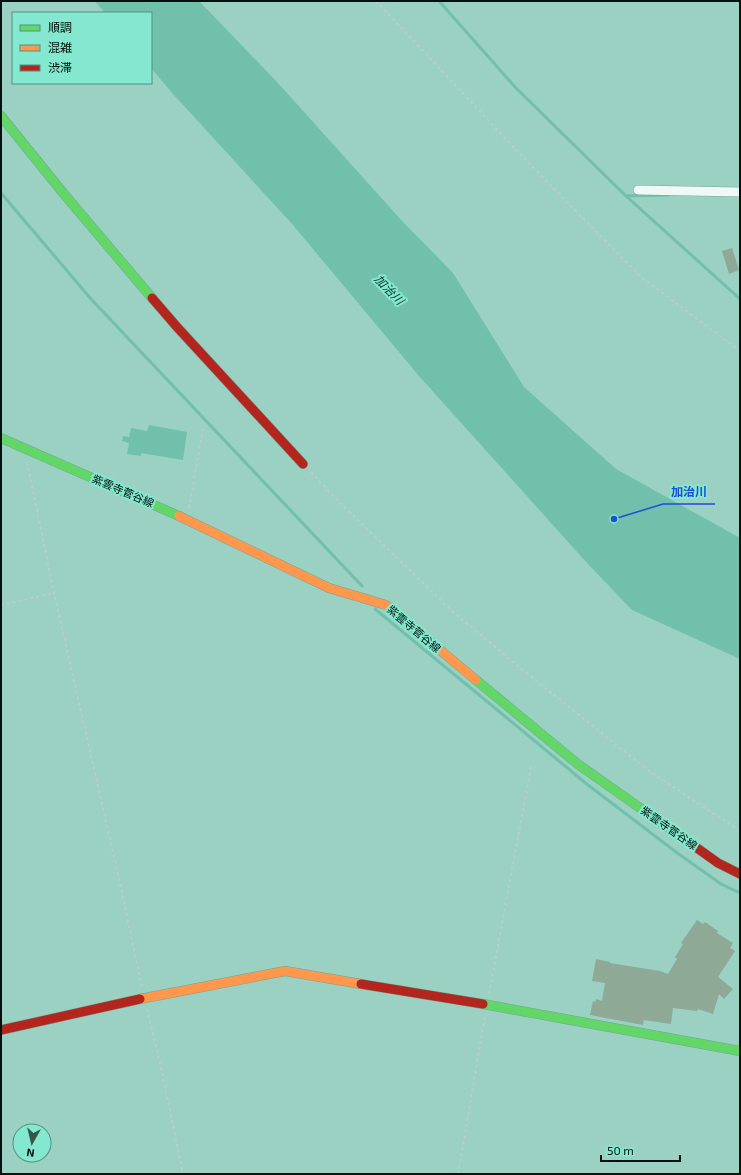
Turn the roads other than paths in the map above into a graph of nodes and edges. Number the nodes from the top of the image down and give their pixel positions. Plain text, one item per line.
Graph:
1 (1, 116) edge
2 (638, 190) dead end
3 (740, 192) edge
4 (1, 438) edge
5 (303, 464) road end
6 (740, 874) edge
7 (1, 1030) edge
8 (740, 1051) edge

1 - 5 street
2 - 3 street
4 - 6 street, 紫雲寺菅谷線
7 - 8 street

